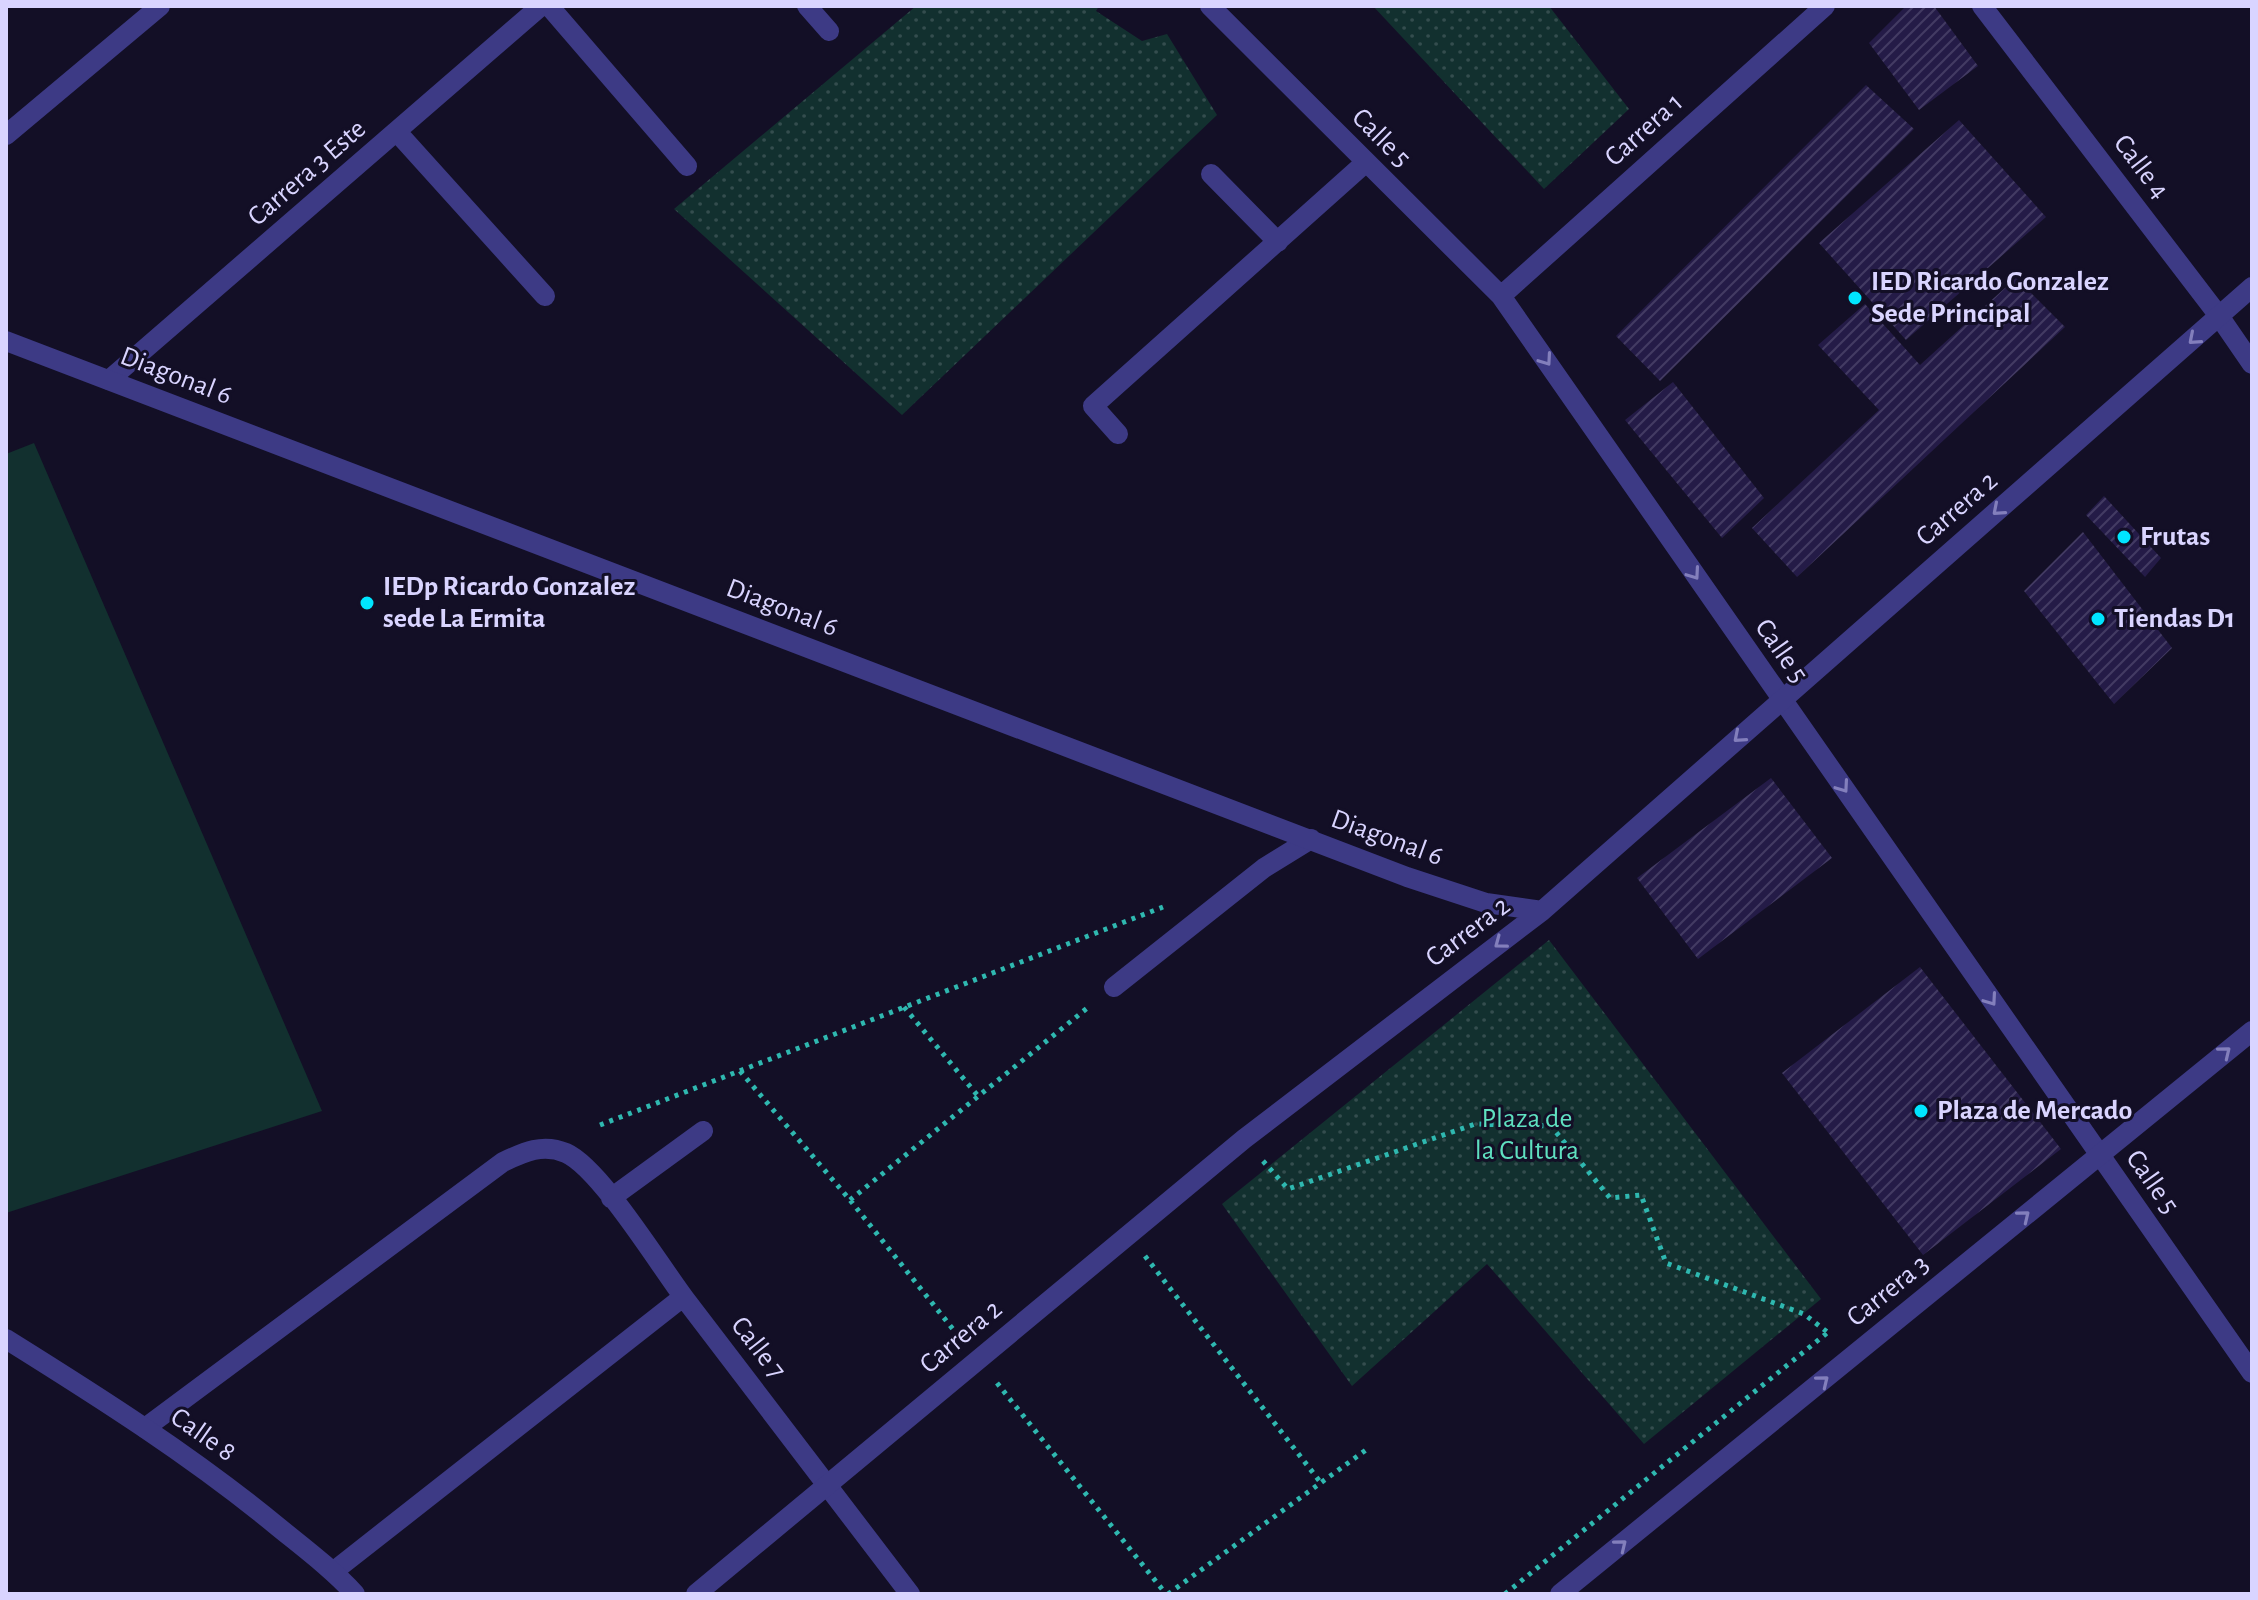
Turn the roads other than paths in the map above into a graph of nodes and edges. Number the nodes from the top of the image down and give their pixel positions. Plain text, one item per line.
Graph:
1 (160, 6) edge
2 (541, 6) edge
3 (549, 6) edge
4 (807, 6) edge
5 (1210, 6) edge
6 (1825, 6) edge
7 (1982, 6) edge
8 (829, 31) dead end
9 (397, 132) junction
10 (6, 135) edge
11 (1365, 163) junction
12 (687, 166) dead end
13 (1211, 174) dead end
14 (1278, 242) junction
15 (2252, 287) edge
16 (545, 296) dead end
17 (1501, 296) junction
18 (2219, 316) junction
19 (6, 341) edge
20 (2252, 364) edge
21 (109, 380) junction
22 (1118, 434) dead end
23 (1782, 700) junction
24 (1311, 839) junction
25 (1542, 911) junction
26 (1114, 987) road end
27 (2252, 1031) edge
28 (703, 1131) dead end
29 (2099, 1154) junction
30 (611, 1198) junction
31 (683, 1297) junction
32 (6, 1339) edge
33 (2252, 1373) edge
34 (145, 1428) junction
35 (828, 1485) junction
36 (334, 1571) junction
37 (355, 1594) edge
38 (696, 1594) edge
39 (910, 1594) edge
40 (1560, 1594) edge

1 - 10 street
2 - 9 street, Carrera 3 Este
3 - 12 street
4 - 8 street
5 - 11 street, Calle 5
6 - 17 street, Carrera 1
7 - 18 street, Calle 4
9 - 16 street
9 - 21 street, Carrera 3 Este
11 - 14 street
11 - 17 street, Calle 5
13 - 14 street
14 - 22 street
15 - 18 street, Carrera 2
17 -> 23 street, Calle 5
18 - 20 street, Calle 4
18 -> 23 street, Carrera 2
19 - 21 street, Diagonal 6
21 - 24 street, Diagonal 6
23 -> 25 street, Carrera 2
23 -> 29 street, Calle 5
24 - 25 street, Diagonal 6
24 - 26 street
25 -> 35 street, Carrera 2
29 -> 27 street, Carrera 3
28 - 30 street
29 - 33 street, Calle 5
40 -> 29 street, Carrera 3
30 - 31 street, Calle 7
30 - 34 street, Calle 7
31 - 35 street, Calle 7
31 - 36 street
32 - 34 street, Calle 8
34 - 36 street, Calle 8
35 - 38 street, Carrera 2
35 - 39 street, Calle 7
36 - 37 street, Calle 8

